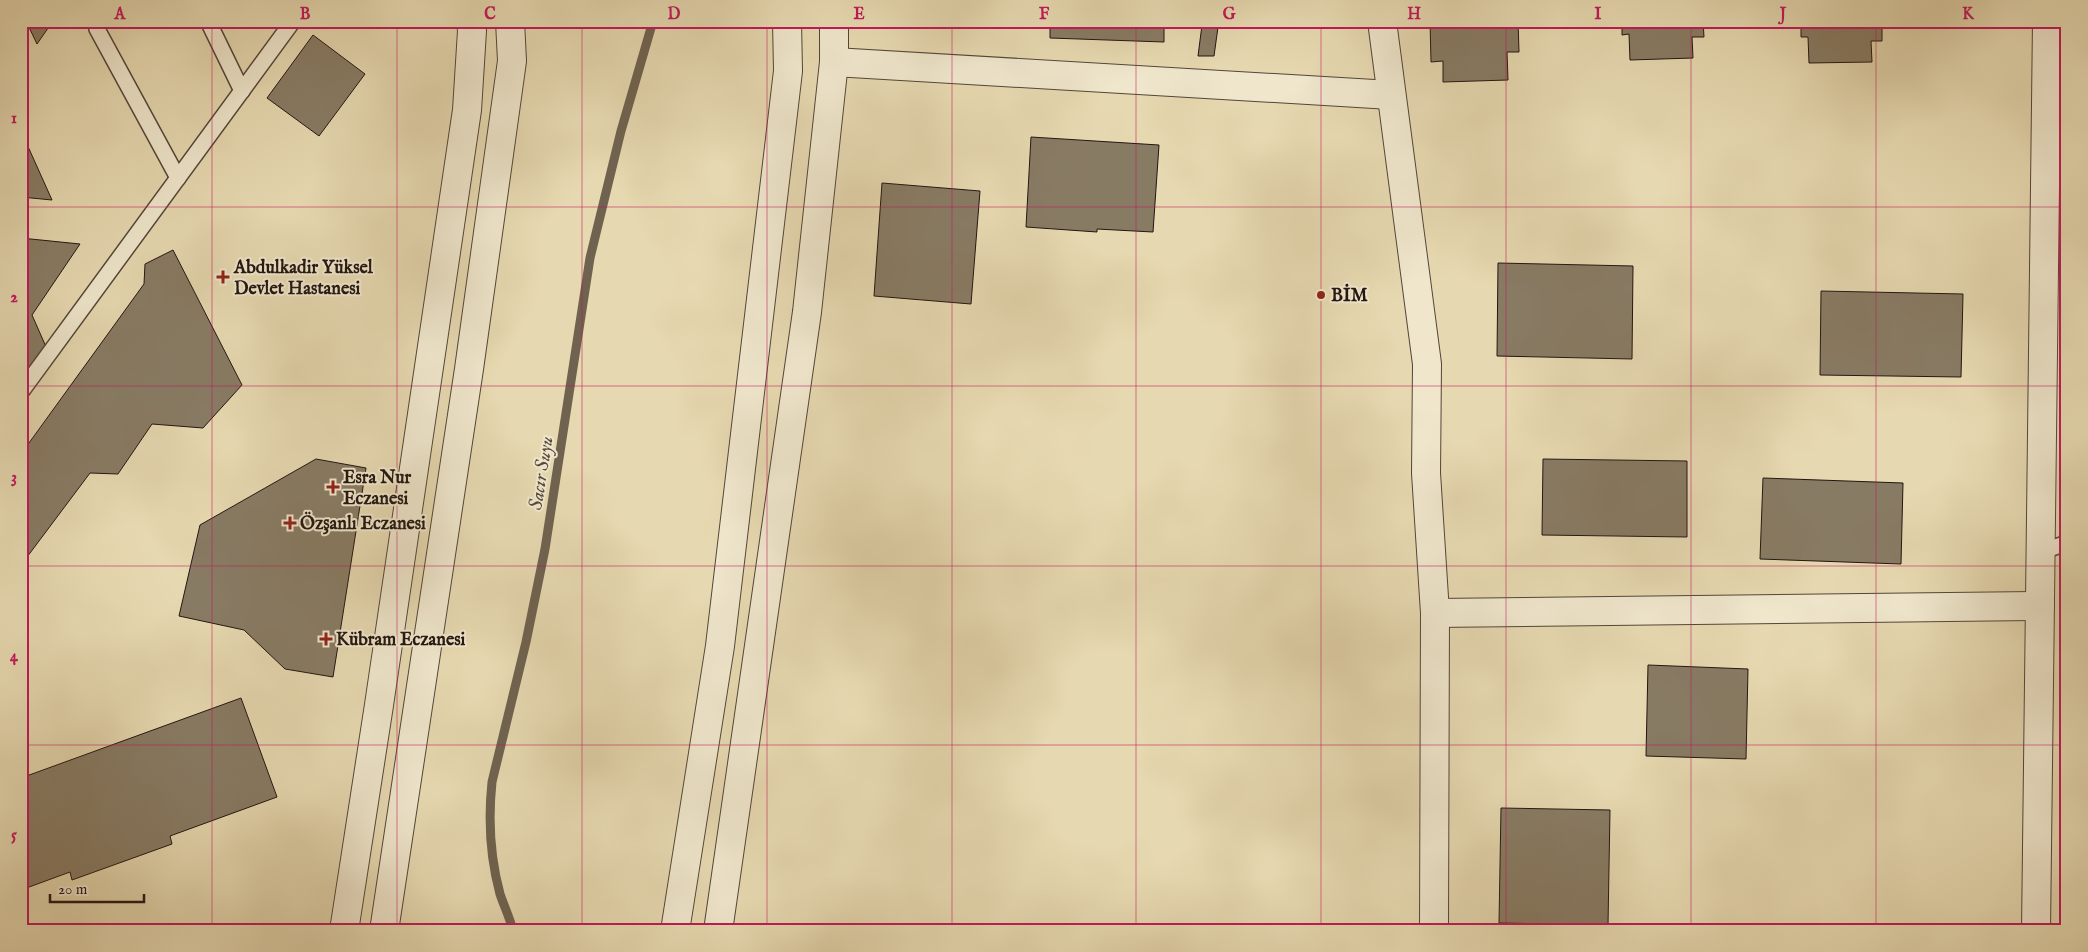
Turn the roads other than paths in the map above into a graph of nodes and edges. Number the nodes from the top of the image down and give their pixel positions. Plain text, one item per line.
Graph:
1 (102, 21) edge
2 (208, 21) edge
3 (293, 21) edge
4 (471, 21) edge
5 (787, 21) edge
6 (834, 21) edge
7 (1382, 21) edge
8 (2047, 21) edge
9 (512, 24) edge
10 (834, 62) junction
11 (242, 91) junction
12 (1391, 95) junction
13 (178, 178) junction
14 (21, 392) edge
15 (2067, 543) edge
16 (2040, 552) junction
17 (2040, 606) junction
18 (1435, 613) junction
19 (344, 931) edge
20 (384, 931) edge
21 (675, 931) edge
22 (718, 931) edge
23 (1434, 931) edge
24 (2036, 931) edge

1 - 13 lane
2 - 11 lane
3 - 11 lane
4 - 19 street
5 - 21 street
6 - 10 street
7 - 12 street
8 - 16 street
9 - 20 street
10 - 12 street
10 - 22 street
11 - 13 lane
12 - 18 street
13 - 14 lane
15 - 16 lane
16 - 17 street
17 - 18 street
17 - 24 street
18 - 23 street

